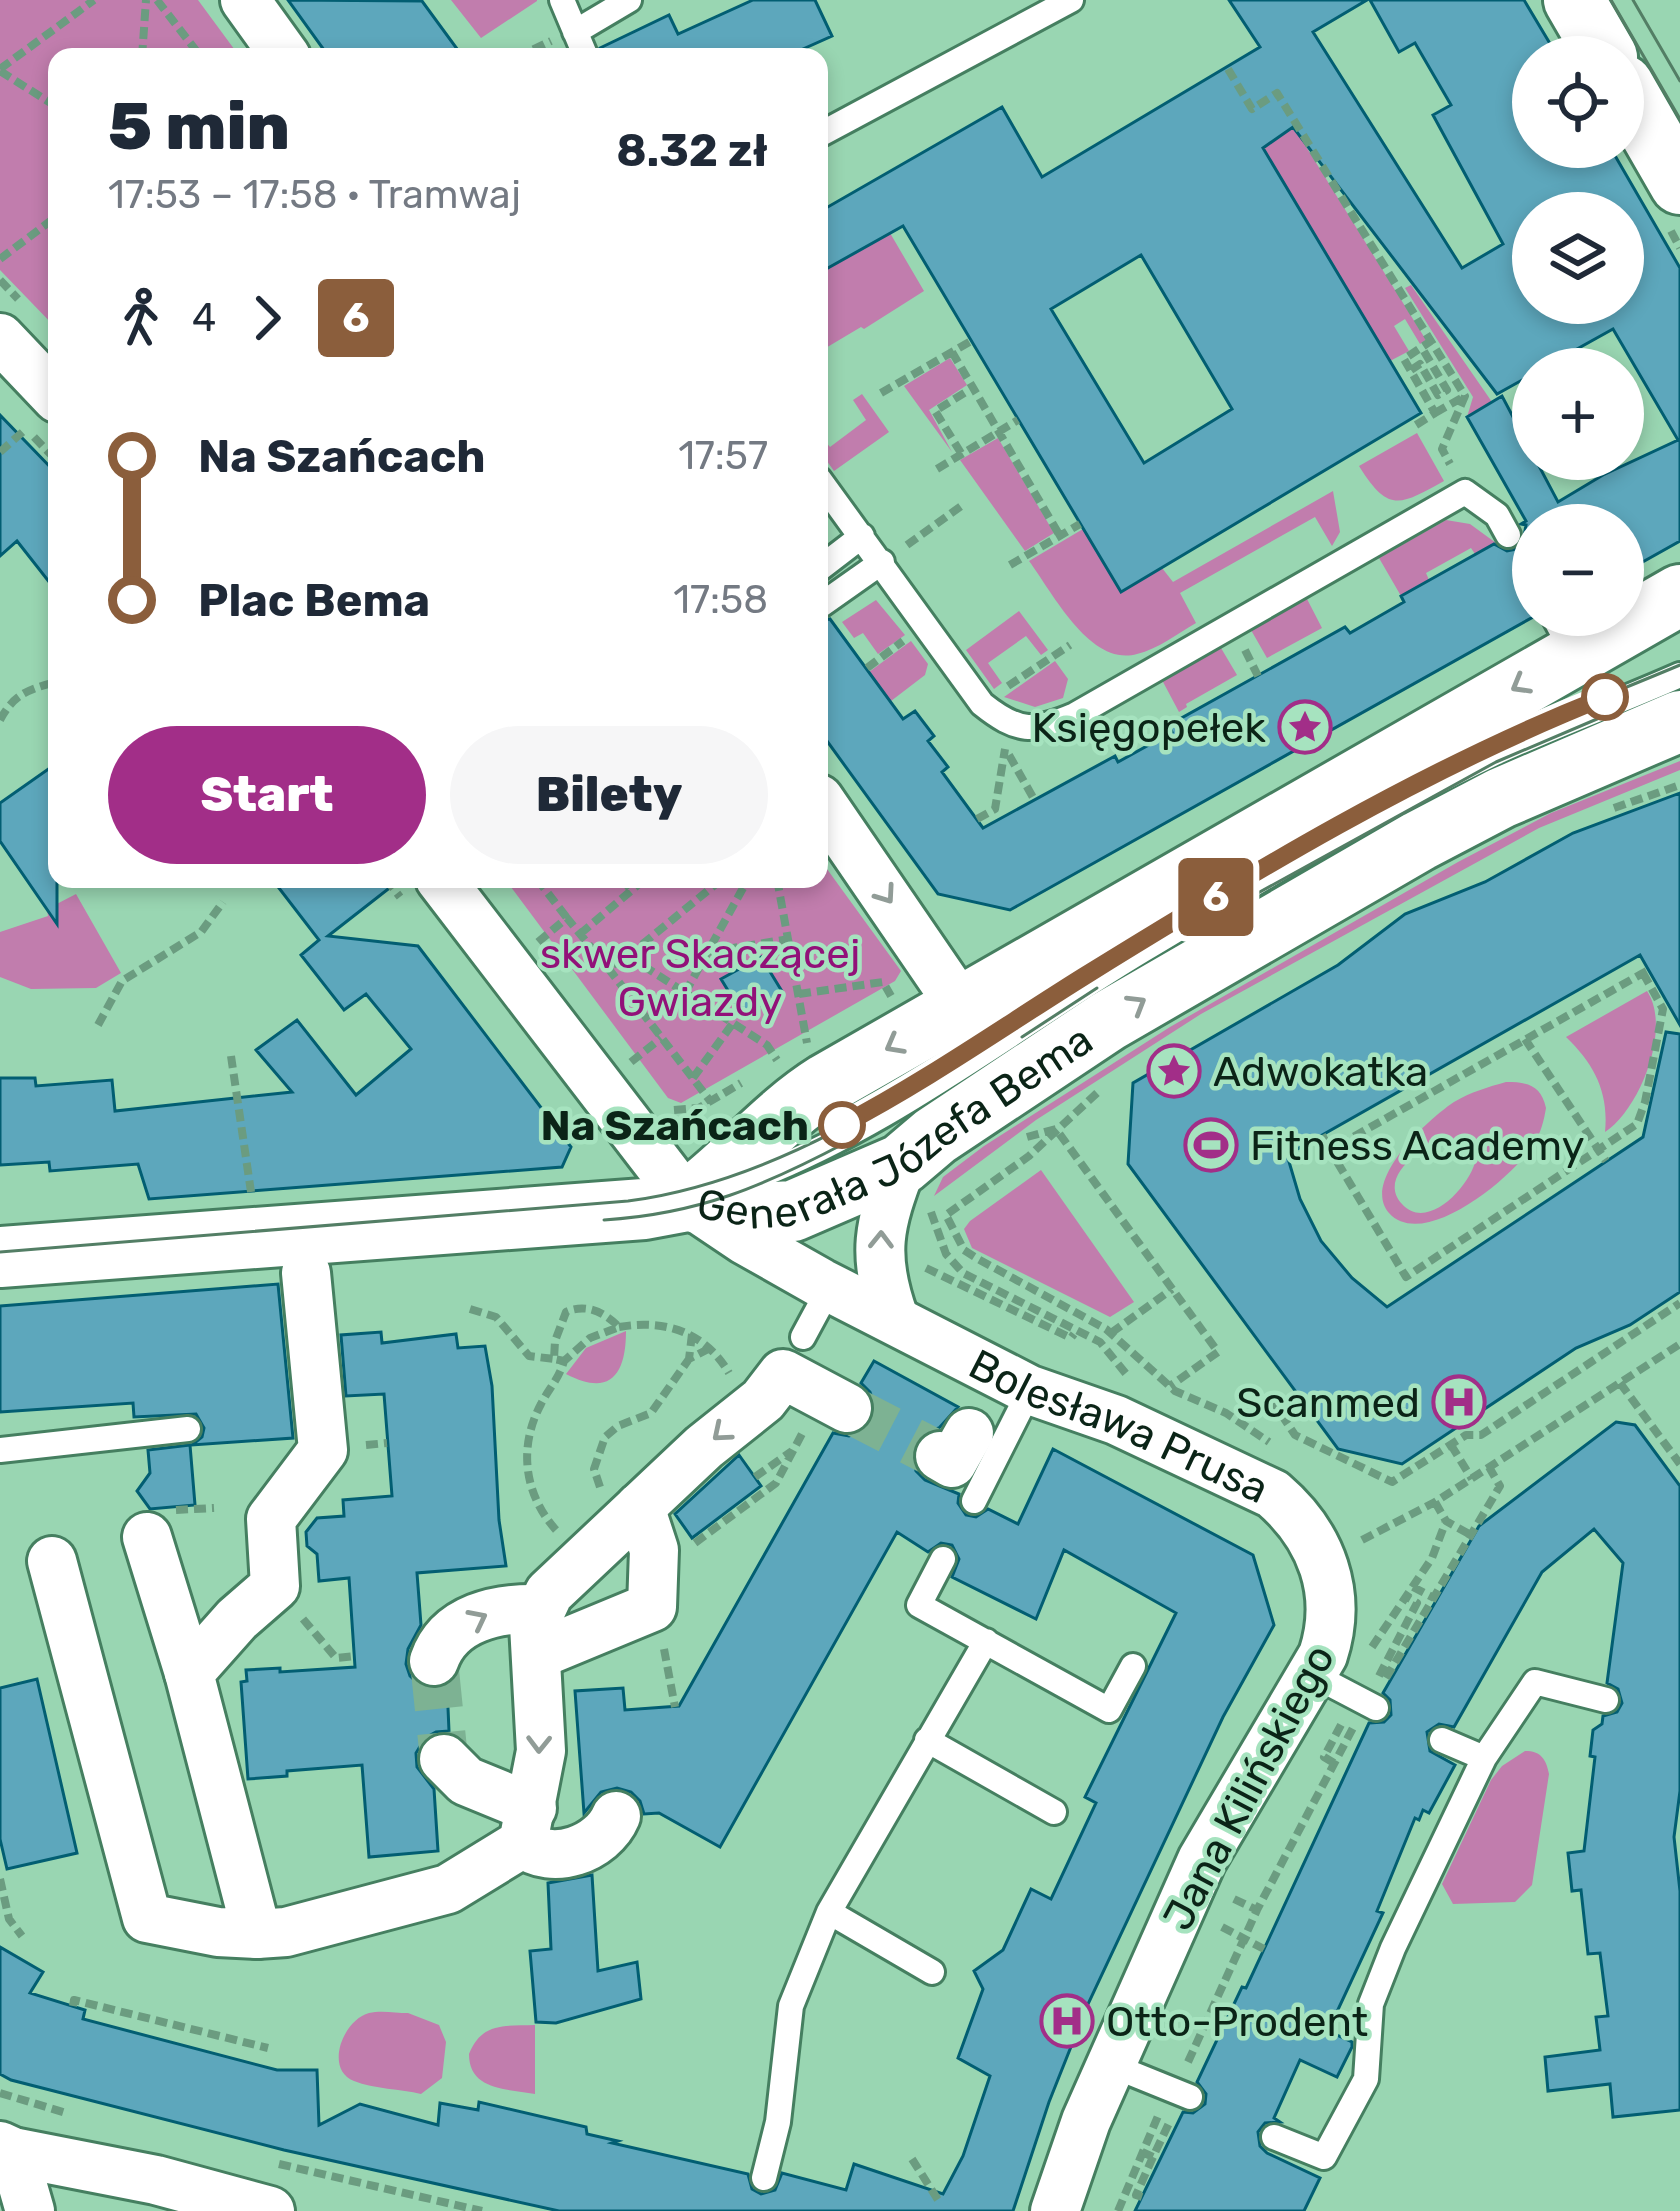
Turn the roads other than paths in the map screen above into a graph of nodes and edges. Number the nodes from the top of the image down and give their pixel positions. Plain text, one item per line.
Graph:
1 (245, 0) edge
2 (562, 0) edge
3 (628, 0) edge
4 (1071, 0) edge
5 (1574, 0) edge
6 (574, 32) junction
7 (1595, 36) edge
8 (280, 48) edge
9 (582, 48) edge
10 (1644, 121) edge
11 (828, 131) edge
12 (1680, 184) edge
13 (0, 338) edge
14 (48, 389) edge
15 (828, 491) edge
16 (1508, 535) dead end
17 (862, 536) junction
18 (828, 561) edge
19 (881, 562) junction
20 (1680, 596) edge
21 (828, 600) edge
22 (1644, 608) edge
23 (1560, 636) edge
24 (1680, 675) edge
25 (1680, 721) edge
26 (828, 812) edge
27 (447, 888) edge
28 (962, 1007) junction
29 (922, 1190) junction
30 (687, 1201) junction
31 (305, 1253) junction
32 (0, 1257) edge
33 (830, 1287) junction
34 (894, 1318) junction
35 (793, 1355) junction
36 (1030, 1390) junction
37 (830, 1412) tunnel mouth
38 (188, 1430) dead end
39 (0, 1450) edge
40 (620, 1501) junction
41 (974, 1502) dead end
42 (147, 1537) dead end
43 (1337, 1541) joint
44 (943, 1559) dead end
45 (52, 1561) dead end
46 (537, 1632) junction
47 (986, 1641) junction
48 (434, 1661) dead end
49 (1133, 1666) dead end
50 (189, 1673) junction
51 (1606, 1700) dead end
52 (927, 1740) junction
53 (1442, 1740) dead end
54 (1484, 1758) junction
55 (444, 1759) tunnel mouth
56 (1054, 1813) dead end
57 (616, 1816) dead end
58 (527, 1826) junction
59 (829, 1912) junction
60 (257, 1934) junction
61 (932, 1972) dead end
62 (1112, 2065) junction
63 (1180, 2100) road end
64 (1274, 2137) dead end
65 (6, 2149) edge
66 (764, 2178) dead end
67 (30, 2211) edge
68 (270, 2211) edge
69 (1055, 2211) edge

1 - 8 street
2 - 6 lane
3 - 6 lane
4 - 11 lane
5 - 7 street
6 - 9 lane
10 - 12 street
13 - 14 street
15 - 17 lane
16 - 19 lane
17 - 18 lane
17 - 19 lane
19 - 21 lane
20 - 22 street, Generała Józefa Bema
23 -> 28 street, Generała Józefa Bema
24 - 30 lane
29 -> 25 street, Generała Józefa Bema
26 -> 28 street
27 - 30 street, Bolesława Prusa
28 -> 30 street, Generała Józefa Bema
29 - 30 street, Generała Józefa Bema
34 -> 29 street
30 - 31 street
30 - 33 street, Bolesława Prusa
31 - 32 street
31 - 50 street
33 - 34 street, Bolesława Prusa
33 - 35 lane
34 - 36 street, Bolesława Prusa
35 - 37 street
35 -> 40 street
36 - 41 lane
36 - 43 street, Bolesława Prusa
38 - 39 lane
40 - 46 street
40 - 46 street
42 - 50 street
43 - 62 street, Jana Kilińskiego
44 - 47 lane
45 - 60 street
48 -> 46 street
46 -> 58 street
47 - 49 lane
47 - 52 lane
50 - 60 street
51 - 54 lane
52 - 56 lane
52 - 59 lane
53 - 54 lane
54 - 64 lane
55 - 58 street
57 - 58 street
58 - 60 street
59 - 61 lane
59 - 66 lane
62 - 63 lane
62 - 69 street, Jana Kilińskiego
65 - 67 street
65 - 68 street

